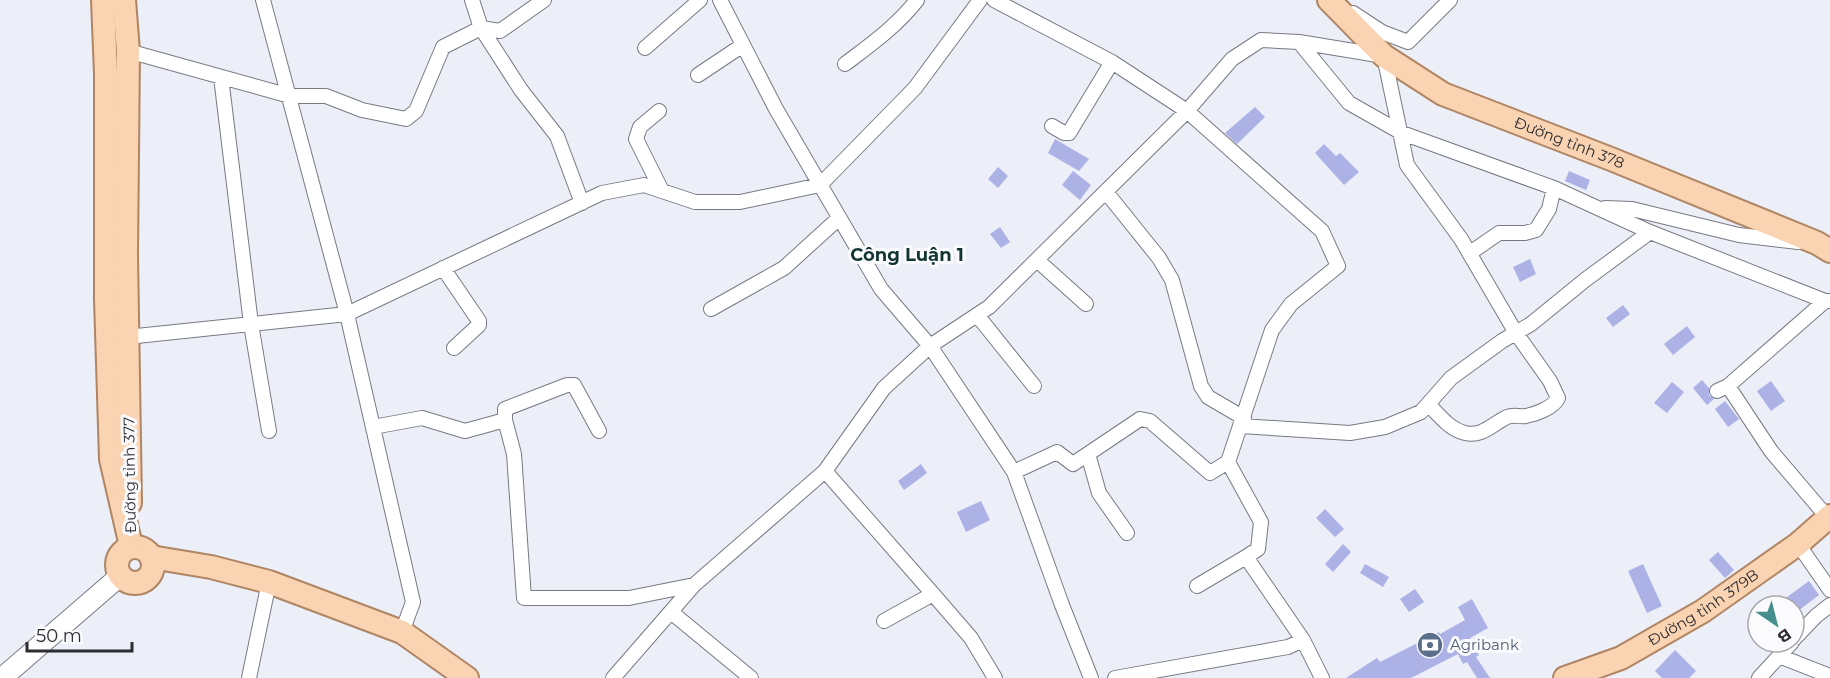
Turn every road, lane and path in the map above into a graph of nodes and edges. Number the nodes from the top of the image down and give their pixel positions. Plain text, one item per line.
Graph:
1 (104, 0) edge
2 (124, 0) edge
3 (263, 0) edge
4 (472, 0) edge
5 (544, 0) edge
6 (700, 0) edge
7 (720, 0) edge
8 (917, 0) edge
9 (980, 0) edge
10 (994, 0) edge
11 (1330, 0) edge
12 (1450, 0) edge
13 (481, 28) junction
14 (1299, 42) junction
15 (743, 45) junction
16 (645, 48) dead end
17 (129, 51) junction
18 (1384, 56) junction
19 (1112, 62) junction
20 (845, 64) dead end
21 (698, 75) dead end
22 (221, 77) junction
23 (290, 96) junction
24 (658, 111) dead end
25 (1186, 111) junction
26 (1052, 126) dead end
27 (1402, 133) junction
28 (820, 185) junction
29 (1554, 188) junction
30 (662, 191) junction
31 (1106, 192) junction
32 (582, 203) junction
33 (1597, 207) junction
34 (839, 218) junction
35 (1650, 232) junction
36 (1823, 247) edge
37 (1470, 253) junction
38 (1037, 260) junction
39 (443, 268) junction
40 (1827, 301) edge
41 (1086, 304) dead end
42 (711, 309) dead end
43 (347, 314) junction
44 (978, 315) junction
45 (250, 324) junction
46 (1516, 333) junction
47 (127, 337) junction
48 (930, 346) junction
49 (454, 348) dead end
50 (1034, 386) dead end
51 (1428, 404) junction
52 (505, 420) junction
53 (1242, 422) junction
54 (373, 427) junction
55 (269, 431) dead end
56 (599, 432) dead end
57 (1088, 454) junction
58 (1228, 462) junction
59 (825, 471) junction
60 (1014, 472) junction
61 (1829, 517) edge
62 (1127, 533) dead end
63 (1798, 544) junction
64 (131, 546) junction
65 (151, 557) junction
66 (1246, 557) junction
67 (120, 576) junction
68 (269, 582) junction
69 (694, 585) junction
70 (1197, 586) dead end
71 (1830, 590) edge
72 (933, 594) junction
73 (1830, 605) edge
74 (671, 612) junction
75 (884, 621) dead end
76 (1806, 627) edge
77 (402, 632) junction
78 (1303, 640) junction
79 (1779, 656) joint
80 (1830, 676) edge
81 (2, 678) edge
82 (249, 678) edge
83 (467, 678) edge
84 (613, 678) edge
85 (751, 678) edge
86 (995, 678) edge
87 (1091, 678) edge
88 (1115, 678) edge
89 (1322, 678) edge
90 (1565, 678) edge
91 (1760, 678) edge

1 - 64 main road, Đường tỉnh 377
2 - 17 main road, Đường tỉnh 377
3 - 23 street
4 - 13 street
5 - 13 street
6 - 16 street
7 - 15 street
8 - 20 street
9 - 28 street
10 - 19 street
11 - 12 street
11 - 18 main road, Đường tỉnh 378
13 - 23 street
13 - 32 street
14 - 18 street
14 - 25 street
14 - 27 street
15 - 21 street
15 - 28 street
17 - 22 street
17 - 47 main road, Đường tỉnh 377
18 - 27 street
18 - 36 main road, Đường tỉnh 378
19 - 25 street
19 - 26 street
22 - 23 street
22 - 45 street
23 - 43 street
24 - 30 street
25 - 31 street
25 - 53 street
27 - 29 street
27 - 37 street
28 - 30 street
28 - 34 street
29 - 33 street
29 - 37 street
30 - 32 street
31 - 38 street
31 - 53 street
32 - 39 street
33 - 35 street
33 - 36 street
34 - 42 street
34 - 48 street
35 - 40 street
35 - 46 street
37 - 46 street
38 - 41 street
38 - 44 street
39 - 43 street
39 - 49 street
40 - 61 street
43 - 45 street
43 - 54 street
44 - 48 street
44 - 50 street
45 - 47 street
45 - 55 street
46 - 51 street
46 - 51 street
47 - 64 main road, Đường tỉnh 377
48 - 59 street
48 - 60 street
51 - 53 street
52 - 54 street
52 - 56 street
52 - 69 street
53 - 58 street
54 - 77 street
57 - 58 street
57 - 60 street
57 - 62 street
58 - 66 street
59 - 69 street
59 - 72 street
60 - 87 street
61 - 63 main road, Đường tỉnh 379B
63 - 71 street
63 - 90 main road, Đường tỉnh 379B
64 - 65 main road
64 - 67 main road
65 - 67 main road
65 - 68 main road
66 - 70 street
66 - 78 street
67 - 81 main road
68 - 77 main road
68 - 82 street
69 - 74 street
72 - 75 street
72 - 86 street
73 - 76 street
74 - 84 street
74 - 85 street
77 - 83 main road
78 - 88 street
78 - 89 street
79 - 80 street
79 - 91 street

